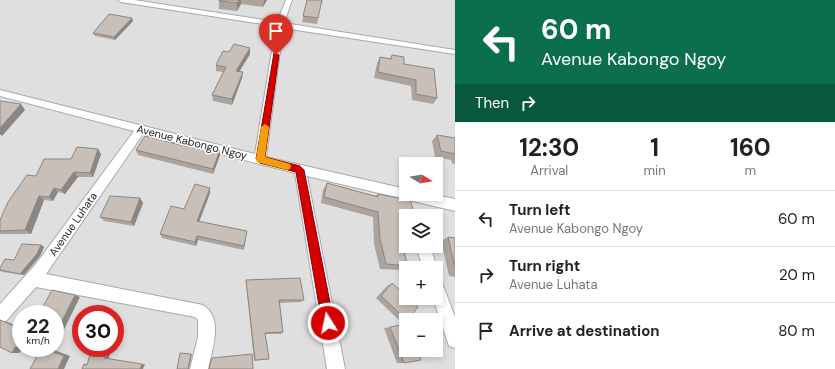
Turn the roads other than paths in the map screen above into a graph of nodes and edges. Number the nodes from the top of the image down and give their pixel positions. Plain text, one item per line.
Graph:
1 (121, 0) edge
2 (289, 0) edge
3 (280, 25) junction
4 (455, 52) edge
5 (0, 93) edge
6 (140, 129) junction
7 (260, 159) junction
8 (300, 170) junction
9 (399, 193) edge
10 (409, 201) edge
11 (436, 201) edge
12 (455, 205) edge
13 (412, 209) edge
14 (33, 279) junction
15 (443, 305) edge
16 (0, 315) edge
17 (455, 340) edge
18 (199, 369) edge
19 (336, 369) edge

1 - 3 street
2 - 3 street
3 - 4 street
3 - 7 street
5 - 6 street, Avenue Kabongo Ngoy
6 - 7 street, Avenue Kabongo Ngoy
6 - 14 street, Avenue Luhata
7 - 8 street, Avenue Kabongo Ngoy
8 - 9 street, Avenue Kabongo Ngoy
8 - 19 street
10 - 13 street
11 - 12 street, Avenue Kabongo Ngoy
14 - 16 street, Avenue Luhata
14 - 18 street
15 - 17 street

